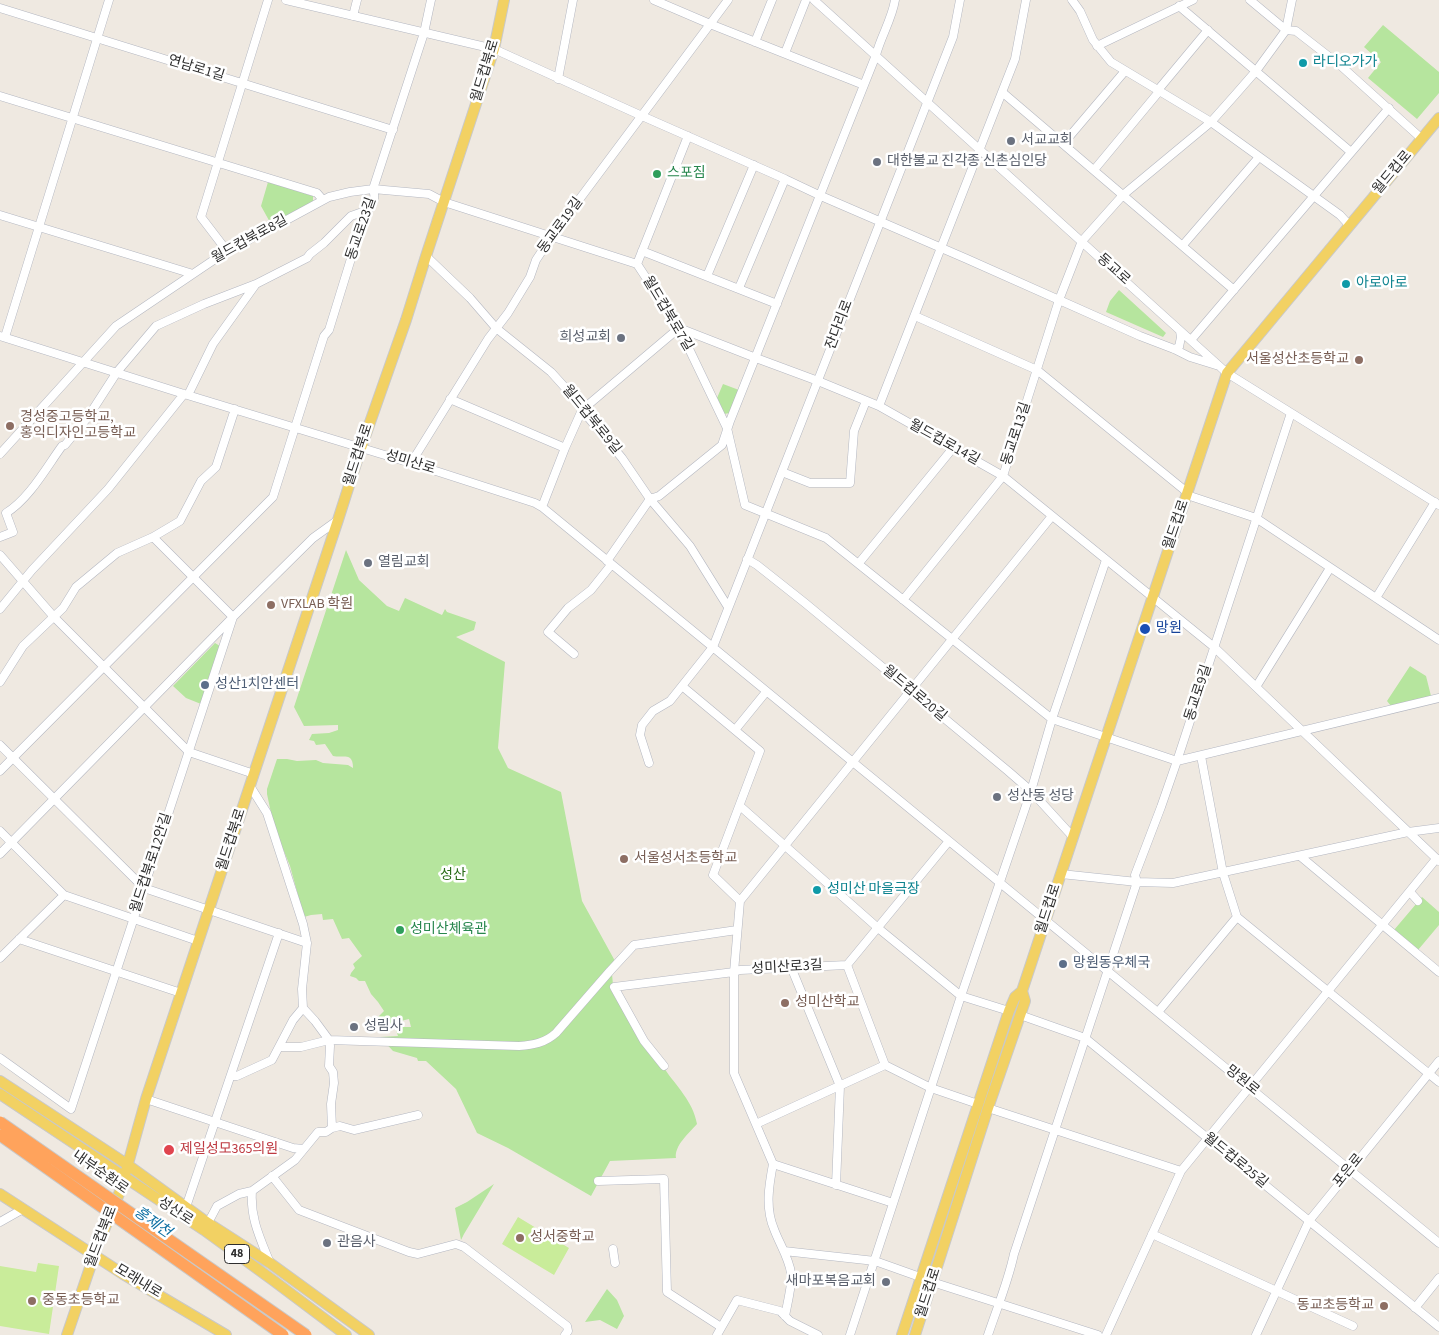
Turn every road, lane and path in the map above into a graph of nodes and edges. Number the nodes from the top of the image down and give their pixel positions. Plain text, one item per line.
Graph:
1 (109, 0) edge
2 (268, 0) edge
3 (286, 0) edge
4 (357, 0) edge
5 (430, 0) edge
6 (504, 0) edge
7 (574, 0) edge
8 (654, 0) edge
9 (728, 0) edge
10 (772, 0) edge
11 (806, 0) edge
12 (814, 0) edge
13 (895, 0) edge
14 (960, 0) edge
15 (1026, 0) edge
16 (1072, 0) edge
17 (1081, 0) edge
18 (1193, 0) edge
19 (1250, 0) edge
20 (1292, 0) edge
21 (1179, 6) junction
22 (0, 8) edge
23 (1080, 12) junction
24 (353, 16) junction
25 (710, 24) junction
26 (1208, 30) junction
27 (1286, 30) junction
28 (424, 33) junction
29 (98, 39) junction
30 (755, 42) junction
31 (1098, 46) junction
32 (494, 50) junction
33 (785, 53) junction
34 (876, 56) junction
35 (1125, 71) junction
36 (1256, 71) junction
37 (558, 79) junction
38 (242, 83) junction
39 (864, 85) junction
40 (1158, 90) junction
41 (1002, 92) junction
42 (0, 96) edge
43 (928, 102) junction
44 (1389, 108) junction
45 (642, 116) junction
46 (74, 118) junction
47 (1439, 118) edge
48 (1211, 122) junction
49 (393, 130) junction
50 (688, 136) junction
51 (1422, 139) junction
52 (1063, 144) junction
53 (980, 149) junction
54 (1352, 152) junction
55 (1259, 157) junction
56 (218, 162) junction
57 (754, 165) junction
58 (1094, 170) junction
59 (785, 179) junction
60 (373, 189) junction
61 (1123, 195) junction
62 (821, 196) junction
63 (1314, 196) junction
64 (323, 200) junction
65 (444, 202) junction
66 (368, 210) junction
67 (0, 215) edge
68 (880, 222) junction
69 (1350, 226) junction
70 (40, 227) junction
71 (552, 236) junction
72 (1082, 242) junction
73 (1183, 245) junction
74 (941, 247) junction
75 (642, 251) junction
76 (227, 252) junction
77 (426, 256) junction
78 (637, 264) junction
79 (193, 274) junction
80 (707, 276) junction
81 (256, 284) junction
82 (739, 288) junction
83 (1234, 290) junction
84 (1059, 300) junction
85 (777, 304) junction
86 (914, 316) junction
87 (496, 328) junction
88 (679, 328) junction
89 (1180, 331) junction
90 (3, 337) edge
91 (1191, 340) junction
92 (1174, 349) junction
93 (756, 358) junction
94 (83, 362) junction
95 (1037, 370) junction
96 (1223, 370) junction
97 (117, 372) junction
98 (818, 381) junction
99 (186, 394) junction
100 (450, 399) junction
101 (866, 401) junction
102 (879, 406) junction
103 (236, 409) junction
104 (582, 410) junction
105 (1291, 413) junction
106 (295, 427) junction
107 (727, 428) junction
108 (361, 448) junction
109 (565, 448) junction
110 (953, 448) junction
111 (0, 454) edge
112 (411, 463) junction
113 (782, 472) junction
114 (1003, 476) junction
115 (1188, 494) junction
116 (650, 499) junction
117 (1437, 504) edge
118 (542, 507) junction
119 (766, 514) junction
120 (1052, 516) junction
121 (1256, 518) junction
122 (338, 520) junction
123 (0, 537) edge
124 (153, 537) junction
125 (0, 555) edge
126 (747, 559) junction
127 (1106, 560) junction
128 (609, 563) junction
129 (859, 563) junction
130 (1330, 568) junction
131 (193, 577) junction
132 (23, 582) junction
133 (1153, 598) junction
134 (1376, 598) junction
135 (903, 600) junction
136 (728, 607) junction
137 (0, 610) edge
138 (54, 617) junction
139 (233, 617) junction
140 (952, 639) junction
141 (1439, 640) edge
142 (1214, 647) junction
143 (713, 648) junction
144 (574, 654) dead end
145 (103, 667) junction
146 (0, 682) edge
147 (682, 686) junction
148 (1256, 687) junction
149 (911, 691) junction
150 (766, 692) junction
151 (1439, 698) edge
152 (144, 708) junction
153 (1052, 720) junction
154 (734, 730) junction
155 (1302, 731) junction
156 (1107, 738) junction
157 (0, 745) edge
158 (190, 752) junction
159 (1200, 756) junction
160 (13, 758) junction
161 (1177, 761) junction
162 (649, 763) dead end
163 (853, 763) junction
164 (0, 770) edge
165 (254, 774) junction
166 (250, 786) junction
167 (1031, 791) junction
168 (54, 799) junction
169 (740, 806) junction
170 (1439, 828) edge
171 (0, 831) edge
172 (1408, 832) junction
173 (1074, 837) junction
174 (949, 841) junction
175 (11, 842) junction
176 (785, 846) junction
177 (0, 854) edge
178 (1300, 856) junction
179 (1438, 860) edge
180 (1223, 872) junction
181 (1061, 874) junction
182 (999, 881) junction
183 (1137, 882) junction
184 (144, 888) junction
185 (1410, 892) junction
186 (64, 894) junction
187 (740, 901) junction
188 (1418, 901) dead end
189 (209, 910) junction
190 (1237, 917) junction
191 (134, 919) junction
192 (1046, 920) junction
193 (1382, 925) junction
194 (878, 928) junction
195 (738, 930) junction
196 (279, 933) junction
197 (19, 939) junction
198 (198, 941) junction
199 (307, 943) junction
200 (0, 958) edge
201 (847, 965) junction
202 (791, 967) junction
203 (1107, 970) junction
204 (117, 972) junction
205 (734, 972) junction
206 (1439, 972) edge
207 (1022, 991) junction
208 (1328, 991) junction
209 (181, 993) junction
210 (961, 996) junction
211 (303, 1008) junction
212 (1009, 1011) junction
213 (1158, 1012) junction
214 (1020, 1015) junction
215 (1085, 1038) junction
216 (329, 1040) junction
217 (278, 1047) junction
218 (0, 1058) edge
219 (1439, 1061) edge
220 (886, 1065) junction
221 (664, 1066) dead end
222 (1429, 1073) junction
223 (231, 1076) junction
224 (0, 1081) edge
225 (1439, 1082) edge
226 (840, 1086) junction
227 (1249, 1087) junction
228 (931, 1088) junction
229 (0, 1094) edge
230 (146, 1098) junction
231 (983, 1106) junction
232 (418, 1115) dead end
233 (0, 1122) edge
234 (215, 1122) junction
235 (756, 1124) junction
236 (332, 1128) junction
237 (1055, 1130) junction
238 (0, 1135) edge
239 (1207, 1138) junction
240 (302, 1149) junction
241 (773, 1164) junction
242 (128, 1165) junction
243 (1350, 1170) junction
244 (1181, 1171) junction
245 (272, 1176) junction
246 (124, 1177) junction
247 (598, 1181) dead end
248 (836, 1184) junction
249 (252, 1191) junction
250 (0, 1194) edge
251 (893, 1203) junction
252 (186, 1207) junction
253 (23, 1209) junction
254 (1309, 1221) junction
255 (0, 1222) edge
256 (208, 1223) junction
257 (1152, 1234) junction
258 (1439, 1243) edge
259 (613, 1249) dead end
260 (95, 1251) junction
261 (784, 1252) junction
262 (874, 1261) junction
263 (270, 1263) junction
264 (615, 1263) dead end
265 (920, 1277) junction
266 (1439, 1278) edge
267 (932, 1282) junction
268 (1276, 1291) junction
269 (998, 1303) junction
270 (1415, 1308) junction
271 (785, 1316) junction
272 (1353, 1326) dead end
273 (721, 1327) junction
274 (1439, 1327) edge
275 (902, 1333) edge
276 (67, 1335) edge
277 (226, 1335) edge
278 (283, 1335) edge
279 (306, 1335) edge
280 (346, 1335) edge
281 (370, 1335) edge
282 (566, 1335) edge
283 (717, 1335) edge
284 (818, 1335) edge
285 (850, 1335) edge
286 (915, 1335) edge
287 (988, 1335) edge
288 (1098, 1335) edge
289 (1106, 1335) edge
290 (1256, 1335) edge

1 - 29 street
2 - 38 street
3 - 24 street
4 - 24 street
5 - 28 street, 동교로23길
6 - 32 main road, 월드컵북로
7 - 37 street
8 - 25 street
9 - 25 street, 동교로19길
10 - 30 street
11 - 33 street
12 - 34 street, 동교로
13 - 34 street
14 - 43 street, 잔다리로
15 - 41 street
16 - 23 street
17 - 23 street
18 - 21 street
19 - 27 street
20 - 27 street
21 - 26 street
21 - 31 street
22 - 29 street, 연남로1길
23 - 31 street
24 - 28 street
25 - 30 street
25 - 45 street, 동교로19길
26 - 36 street
26 - 40 street
27 - 36 street, 동교로13길
27 - 44 street
28 - 32 street
28 - 49 street, 동교로23길
29 - 38 street, 연남로1길
29 - 46 street
30 - 33 street
31 - 35 street
32 - 37 street
32 - 65 main road, 월드컵북로
33 - 39 street
34 - 39 street
34 - 43 street, 동교로
35 - 40 street
35 - 52 street
36 - 48 street, 동교로13길
36 - 54 street
37 - 45 street
38 - 49 street, 연남로1길
38 - 56 street
39 - 62 street
40 - 48 street
40 - 58 street
41 - 52 street
41 - 53 street
42 - 46 street
43 - 53 street, 동교로
43 - 68 street, 잔다리로
44 - 51 street
44 - 54 street
45 - 50 street
45 - 71 street, 동교로19길
46 - 56 street
46 - 70 street
47 - 51 main road, 월드컵로
48 - 55 street
48 - 61 street, 동교로13길
49 - 60 street, 동교로23길
50 - 57 street
50 - 75 street
51 - 69 main road, 월드컵로
52 - 58 street
53 - 72 street, 동교로
53 - 74 street
54 - 63 street
55 - 63 street
55 - 73 street
56 - 64 street
56 - 76 street
57 - 59 street
57 - 80 street
58 - 61 street
59 - 62 street
59 - 82 street
60 - 64 street, 월드컵북로8길
60 - 65 street, 월드컵북로8길
60 - 66 street, 동교로23길
61 - 72 street, 동교로13길
61 - 73 street
62 - 68 street
62 - 85 street
63 - 69 street
63 - 83 street
64 - 76 street, 월드컵북로8길
65 - 71 street, 월드컵북로7길
65 - 77 main road, 월드컵북로
66 - 81 street
66 - 106 street, 동교로23길
67 - 70 street
68 - 74 street
68 - 98 street, 잔다리로
69 - 96 main road, 월드컵로
70 - 79 street
70 - 90 street
71 - 78 street, 월드컵북로7길
71 - 87 street, 동교로19길
72 - 84 street, 동교로13길
72 - 89 street, 동교로
73 - 83 street
74 - 84 street
74 - 86 street
75 - 78 street
75 - 80 street
76 - 79 street, 월드컵북로8길
77 - 87 street, 월드컵북로9길
77 - 108 main road, 월드컵북로
78 - 88 street, 월드컵북로7길
79 - 94 street, 월드컵북로8길
80 - 82 street
81 - 97 street
81 - 99 street
82 - 85 street
83 - 91 street
84 - 92 street
84 - 95 street, 동교로13길
85 - 93 street
86 - 95 street
86 - 102 street
87 - 100 street, 동교로19길
87 - 104 street, 월드컵북로9길
88 - 93 street, 월드컵로14길
88 - 104 street
88 - 107 street, 월드컵북로7길
89 - 91 street, 동교로
89 - 92 street
90 - 94 street, 성미산로
91 - 96 street, 동교로
92 - 96 street
93 - 98 street, 월드컵로14길
93 - 107 street
94 - 97 street, 성미산로
94 - 111 street, 월드컵북로8길
95 - 114 street, 동교로13길
95 - 115 street
96 - 105 street, 동교로
96 - 115 main road, 월드컵로
97 - 99 street, 성미산로
97 - 123 street
98 - 101 street, 월드컵로14길
98 - 113 street, 잔다리로
99 - 103 street, 성미산로
99 - 132 street
100 - 109 street
100 - 112 street, 동교로19길
101 - 102 street, 월드컵로14길
101 - 113 street
102 - 110 street, 월드컵로14길
103 - 106 street, 성미산로
103 - 124 street
104 - 109 street
104 - 116 street, 월드컵북로9길
105 - 117 street, 동교로
105 - 121 street, 동교로9길
106 - 108 street, 성미산로
106 - 131 street, 동교로23길
107 - 116 street
107 - 119 street, 월드컵북로7길
108 - 112 street, 성미산로
108 - 122 main road, 월드컵북로
109 - 118 street
110 - 114 street, 월드컵로14길
110 - 129 street
112 - 118 street, 성미산로
113 - 119 street, 잔다리로
114 - 120 street, 월드컵로14길
114 - 135 street, 동교로13길
115 - 121 street
115 - 133 main road, 월드컵로
116 - 128 street
116 - 136 street, 월드컵북로9길
117 - 134 street
118 - 128 street, 성미산로
119 - 126 street, 잔다리로
119 - 129 street
120 - 127 street, 월드컵로14길
120 - 140 street
121 - 130 street
121 - 142 street, 동교로9길
122 - 139 street
122 - 165 main road, 월드컵북로
124 - 131 street
124 - 138 street
125 - 132 street
126 - 136 street, 잔다리로
126 - 149 street, 월드컵로20길
127 - 133 street, 월드컵로14길
127 - 153 street
128 - 143 street, 성미산로
128 - 144 street
129 - 135 street
130 - 134 street
130 - 148 street
131 - 139 street
131 - 145 street, 동교로23길
132 - 137 street
132 - 138 street
133 - 142 street, 월드컵로14길
133 - 156 main road, 월드컵로
134 - 141 street
135 - 140 street
136 - 143 street, 잔다리로
138 - 145 street
138 - 146 street
139 - 152 street
139 - 158 street, 월드컵북로12안길
140 - 149 street
140 - 153 street
142 - 148 street, 월드컵로14길
142 - 161 street, 동교로9길
143 - 147 street, 잔다리로
143 - 150 street, 성미산로
145 - 152 street
145 - 160 street, 동교로23길
147 - 154 street
147 - 162 street, 잔다리로
148 - 155 street, 월드컵로14길
149 - 163 street
149 - 167 street, 월드컵로20길
150 - 154 street
150 - 163 street, 성미산로
151 - 155 street
152 - 158 street
152 - 168 street
153 - 156 street
153 - 167 street
154 - 169 street
155 - 159 street
155 - 172 street, 월드컵로14길
156 - 161 street
156 - 173 main road, 월드컵로
157 - 160 street
158 - 165 street
158 - 184 street, 월드컵북로12안길
159 - 161 street
159 - 180 street
160 - 164 street, 동교로23길
160 - 168 street
161 - 183 street, 동교로9길
163 - 174 street, 성미산로
163 - 176 street
165 - 166 main road, 월드컵북로
166 - 189 main road, 월드컵북로
166 - 199 street
167 - 173 street, 월드컵로20길
167 - 182 street
168 - 175 street
168 - 184 street
169 - 176 street
169 - 187 street
170 - 172 street
171 - 175 street
172 - 178 street
172 - 179 street, 월드컵로14길
173 - 181 main road, 월드컵로
174 - 182 street, 성미산로
174 - 194 street
175 - 177 street
175 - 186 street
176 - 187 street
176 - 194 street
178 - 180 street
178 - 193 street
179 - 185 street
180 - 183 street
180 - 190 street
181 - 183 street
181 - 192 main road, 월드컵로
182 - 192 street, 성미산로
182 - 210 street
183 - 203 street, 동교로9길
184 - 189 street
184 - 191 street, 월드컵북로12안길
185 - 188 street
185 - 193 street
186 - 191 street
186 - 197 street
187 - 195 street
189 - 196 street
189 - 198 main road, 월드컵북로
190 - 208 street
190 - 213 street
191 - 198 street
191 - 204 street, 월드컵북로12안길
192 - 203 street, 망원로
192 - 207 main road, 월드컵로
193 - 206 street
193 - 208 street
194 - 201 street
194 - 210 street
195 - 205 street
195 - 216 street
196 - 199 street
196 - 223 street
197 - 200 street
197 - 204 street
198 - 209 main road, 월드컵북로
199 - 211 street
201 - 202 street, 성미산로3길
201 - 220 street
202 - 205 street, 성미산로3길
202 - 226 street
203 - 213 street, 망원로
203 - 215 street, 동교로9길
204 - 209 street
204 - 218 street, 월드컵북로12안길
205 - 221 street, 성미산로3길
205 - 235 street
207 - 212 main road, 월드컵로
207 - 214 main road, 월드컵로
208 - 222 street
208 - 227 street
209 - 230 main road, 월드컵북로
210 - 212 street
210 - 228 street
211 - 216 street
211 - 217 street
212 - 231 main road, 월드컵로
213 - 227 street, 망원로
214 - 215 street, 월드컵로25길
214 - 231 main road, 월드컵로
215 - 237 street, 동교로9길
215 - 239 street, 월드컵로25길
216 - 217 street
216 - 236 street
217 - 223 street
219 - 222 street, 포은로
220 - 226 street
220 - 228 street
222 - 225 street
222 - 243 street, 포은로
223 - 234 street
224 - 242 main road
226 - 235 street
226 - 248 street
227 - 239 street
227 - 243 street, 망원로
228 - 231 street
228 - 251 street
229 - 246 main road, 성산로 / 48
230 - 234 street
230 - 242 main road, 월드컵북로
231 - 237 street
231 - 265 main road, 월드컵로
231 - 267 main road, 월드컵로
232 - 236 street
233 - 279 highway, 내부순환로, bridge
234 - 240 street
234 - 252 street
235 - 241 street
236 - 240 street
237 - 244 street
237 - 269 street, 동교로9길
238 - 278 highway, 내부순환로, bridge
239 - 244 street
239 - 254 street, 월드컵로25길
240 - 245 street
241 - 248 street
241 - 261 street
242 - 246 main road, 월드컵북로
242 - 252 main road
243 - 254 street, 포은로
243 - 258 street, 망원로
244 - 257 street
245 - 249 street
245 - 282 street
246 - 260 main road, 월드컵북로, bridge
246 - 280 main road, 성산로 / 48
247 - 273 street
248 - 251 street
249 - 256 street
249 - 263 street
250 - 253 main road, 모래내로
251 - 262 street
252 - 256 main road
253 - 255 street
253 - 260 main road, 모래내로
254 - 268 street, 포은로
254 - 270 street, 월드컵로25길
256 - 263 main road
257 - 268 street
257 - 289 street
259 - 264 street
260 - 276 main road, 월드컵북로
260 - 277 main road, 모래내로
261 - 262 street, 월드컵로
261 - 271 street
262 - 265 street, 월드컵로
262 - 285 street
263 - 281 main road
265 - 275 main road, 월드컵로
266 - 270 street
267 - 269 street
267 - 286 main road, 월드컵로
268 - 272 street
268 - 290 street, 포은로
269 - 287 street, 동교로9길
269 - 288 street
270 - 274 street, 월드컵로25길
271 - 273 street
271 - 284 street
273 - 283 street
275 - 286 main road

